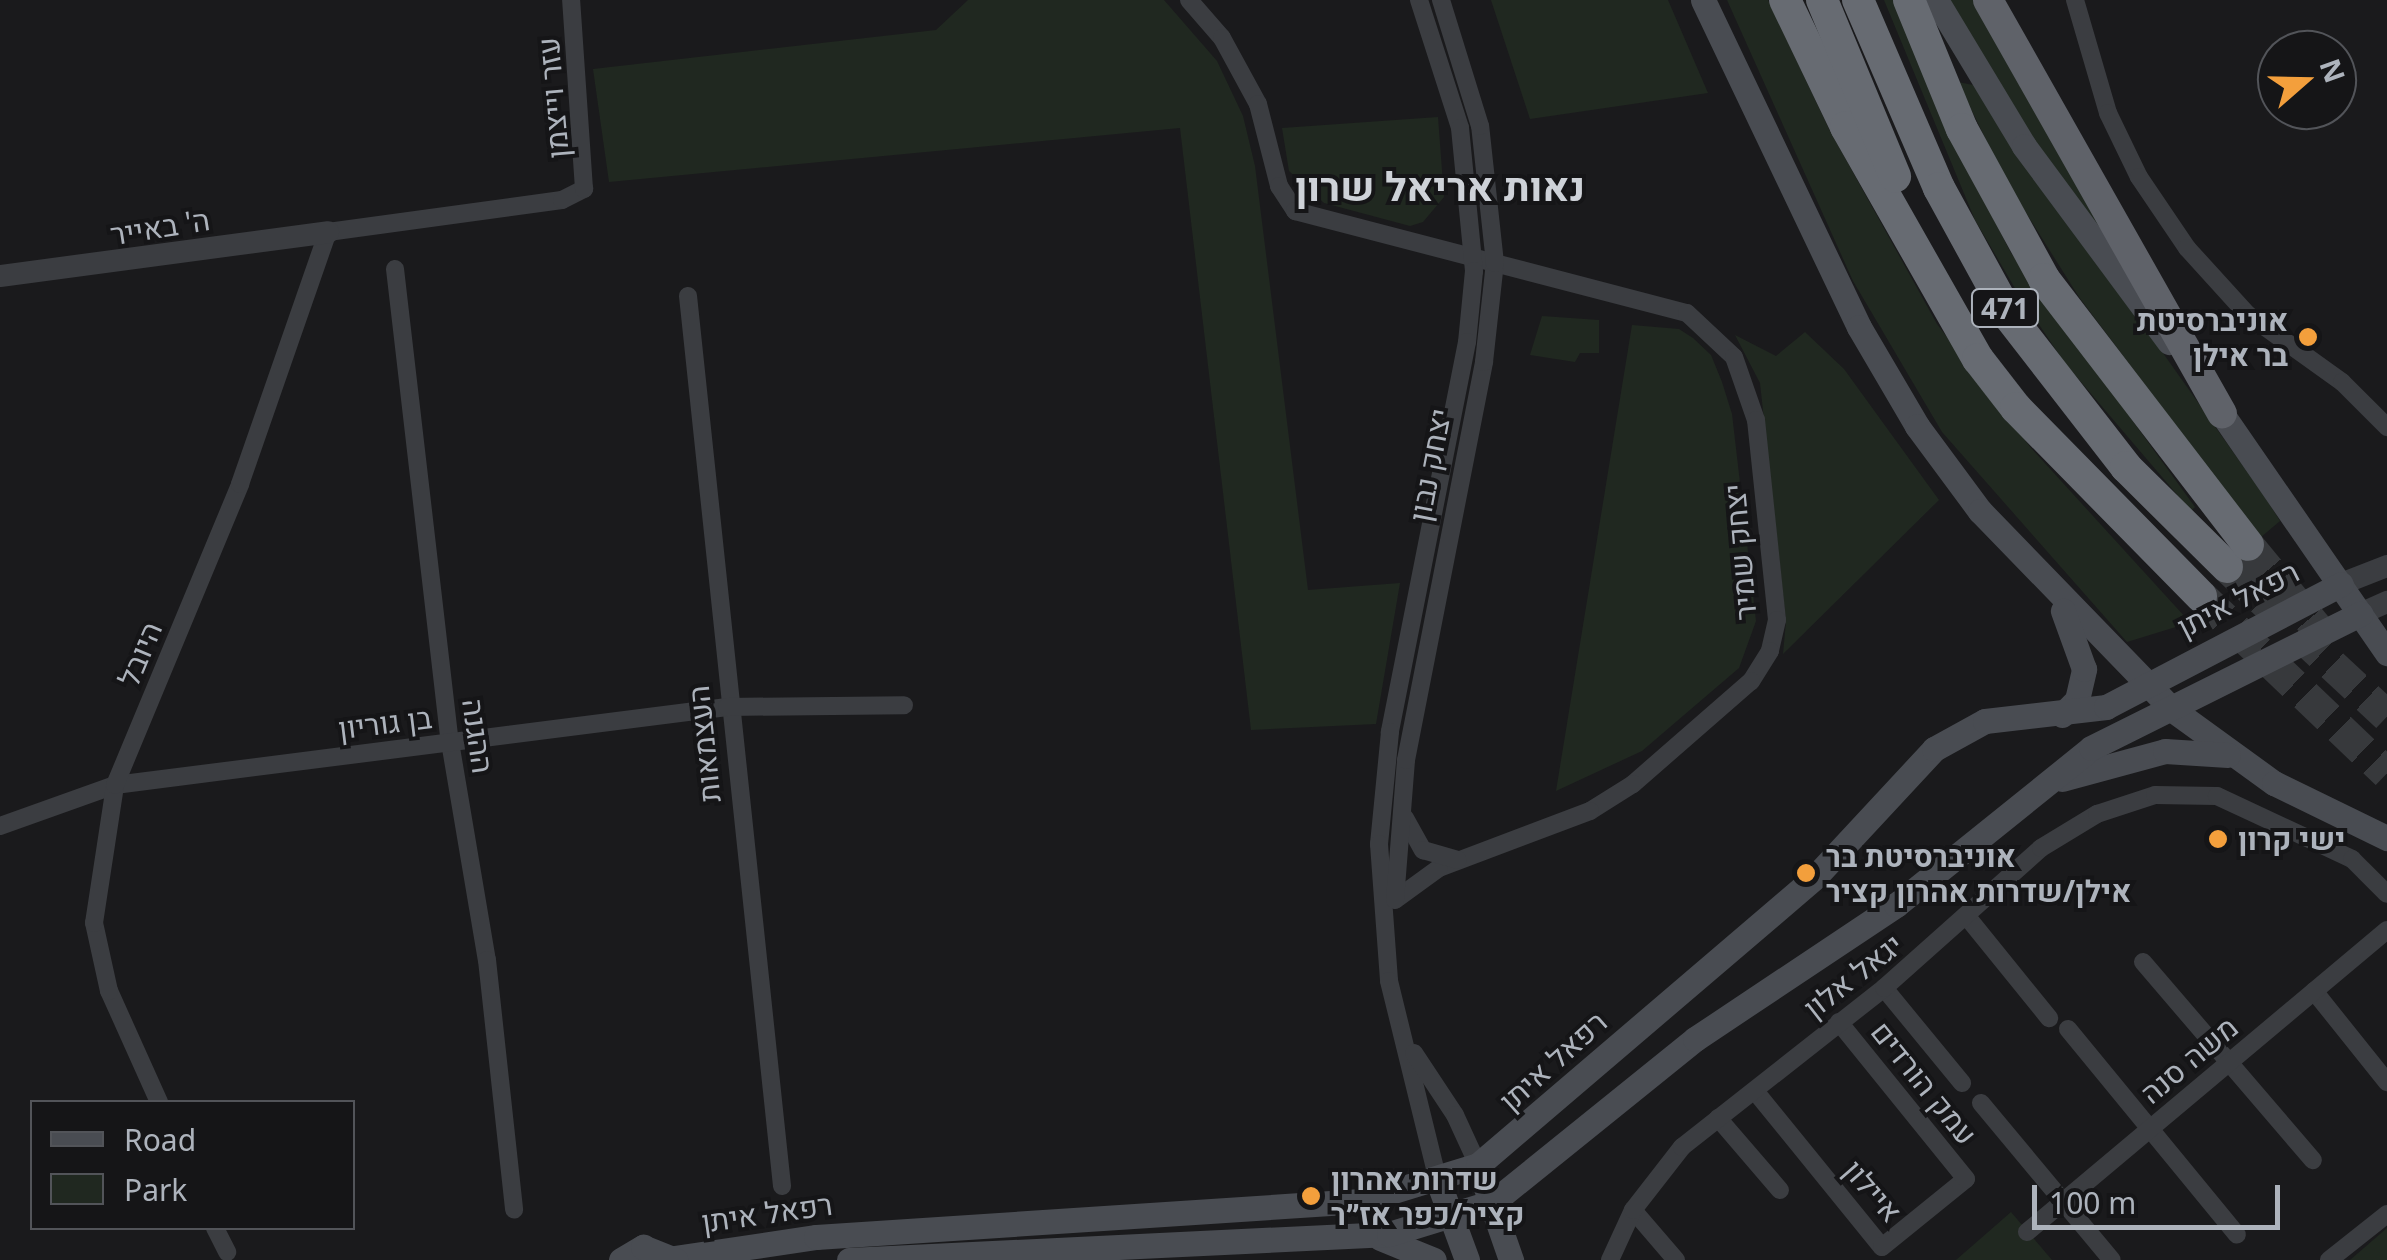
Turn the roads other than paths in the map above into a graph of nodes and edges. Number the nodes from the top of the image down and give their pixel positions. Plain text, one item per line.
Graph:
1 (571, 0) edge
2 (1189, 0) edge
3 (1419, 0) edge
4 (1441, 0) edge
5 (1703, 0) edge
6 (1714, 0) edge
7 (1785, 0) edge
8 (1822, 0) edge
9 (1858, 0) edge
10 (1910, 0) edge
11 (1936, 0) edge
12 (1988, 0) edge
13 (2075, 0) edge
14 (1776, 156) junction
15 (328, 232) junction
16 (1474, 259) junction
17 (1495, 264) junction
18 (395, 269) dead end
19 (0, 276) edge
20 (688, 296) dead end
21 (2222, 414) junction
22 (2387, 427) edge
23 (2098, 493) junction
24 (2387, 566) edge
25 (2340, 584) junction
26 (2049, 587) junction
27 (2200, 596) tunnel mouth
28 (2387, 602) edge
29 (2360, 614) junction
30 (2387, 652) edge
31 (2192, 658) junction
32 (2145, 684) junction
33 (904, 704) dead end
34 (727, 707) junction
35 (2173, 710) junction
36 (2062, 715) junction
37 (450, 742) junction
38 (2232, 756) junction
39 (2054, 781) junction
40 (115, 784) junction
41 (1403, 812) junction
42 (0, 826) edge
43 (2387, 838) edge
44 (1463, 859) junction
45 (2387, 894) edge
46 (1395, 900) junction
47 (1968, 918) junction
48 (2387, 930) edge
49 (1386, 945) junction
50 (2143, 962) dead end
51 (1884, 988) junction
52 (2314, 992) junction
53 (2049, 1018) dead end
54 (1839, 1022) junction
55 (2068, 1029) dead end
56 (1410, 1049) junction
57 (2230, 1062) junction
58 (2387, 1082) edge
59 (1962, 1083) dead end
60 (1755, 1091) junction
61 (158, 1100) edge
62 (1980, 1104) dead end
63 (1718, 1118) junction
64 (2150, 1129) junction
65 (2312, 1160) dead end
66 (1478, 1165) junction
67 (1966, 1179) joint
68 (1438, 1181) junction
69 (782, 1186) dead end
70 (1780, 1190) dead end
71 (1493, 1202) junction
72 (2064, 1202) junction
73 (514, 1210) dead end
74 (1634, 1210) junction
75 (2387, 1214) edge
76 (1452, 1219) junction
77 (217, 1230) edge
78 (2027, 1232) dead end
79 (2237, 1234) dead end
80 (1365, 1236) junction
81 (227, 1252) dead end
82 (675, 1259) edge
83 (620, 1260) edge
84 (849, 1260) edge
85 (1434, 1260) edge
86 (1467, 1260) edge
87 (1511, 1260) edge
88 (1610, 1260) edge
89 (1676, 1260) edge
90 (2112, 1260) edge
91 (2330, 1260) edge

1 - 15 street, עזר וייצמן
2 - 16 street, יצחק שמיר
3 - 16 street, יצחק נבון
4 - 17 street, יצחק נבון
5 - 14 main road
6 - 14 main road
7 - 23 highway
8 - 23 highway, 471
9 - 10 highway, 471
11 - 21 main road
12 - 21 highway
13 - 22 street
14 - 26 main road
15 - 19 street, ה' באייר
15 - 40 street, היובל
16 - 17 street, יצחק שמיר
16 - 49 street, יצחק נבון
17 - 41 street, יצחק נבון
17 - 44 street, יצחק שמיר
18 - 37 street, ההגנה
20 - 34 street, העצמאות
21 - 25 main road
23 - 27 highway, 471
24 - 25 street
25 - 29 main road
25 - 31 main road, רפאל איתן
26 - 32 main road
26 - 36 main road
28 - 29 street
29 - 30 main road
29 - 35 main road, רפאל איתן
31 - 32 main road, רפאל איתן
31 - 35 main road
32 - 35 main road
32 - 36 main road, רפאל איתן
33 - 34 street, בן גוריון
34 - 37 street, בן גוריון
34 - 69 street, העצמאות
35 - 38 main road
35 - 39 main road, רפאל איתן
36 - 66 main road, רפאל איתן
37 - 40 street, בן גוריון
37 - 73 street, ההגנה
38 - 39 main road
38 - 43 main road
39 - 71 main road, רפאל איתן
40 - 42 street, בן גוריון
40 - 61 street, היובל
41 - 44 street
41 - 46 street, יצחק נבון
44 - 46 street, יצחק שמיר
45 - 47 street, יגאל אלון
46 - 49 street, יצחק נבון
47 - 51 street, יגאל אלון
47 - 53 street
48 - 52 street, משה סנה
49 - 56 street, יצחק נבון
50 - 57 street
51 - 54 street, יגאל אלון
51 - 59 street
52 - 57 street, משה סנה
52 - 58 street
54 - 60 street, יגאל אלון
54 - 67 street, עמק הורדים
55 - 64 street
56 - 66 street, יצחק נבון
56 - 68 street, יצחק נבון
57 - 64 street, משה סנה
57 - 65 street
60 - 63 street, יגאל אלון
60 - 67 street, איילון
62 - 72 street
63 - 70 street
63 - 74 street, יגאל אלון
64 - 72 street, משה סנה
64 - 79 street
66 - 68 main road, רפאל איתן
66 - 71 main road, יצחק נבון
68 - 76 main road
68 - 82 main road, רפאל איתן
71 - 76 main road, רפאל איתן
71 - 87 main road, יצחק נבון
72 - 78 street, משה סנה
72 - 90 street
74 - 88 street, יגאל אלון
74 - 89 street
75 - 91 street
76 - 80 main road, רפאל איתן
76 - 86 main road
77 - 81 street
80 - 84 main road, רפאל איתן
80 - 85 main road
82 - 83 main road, רפאל איתן

